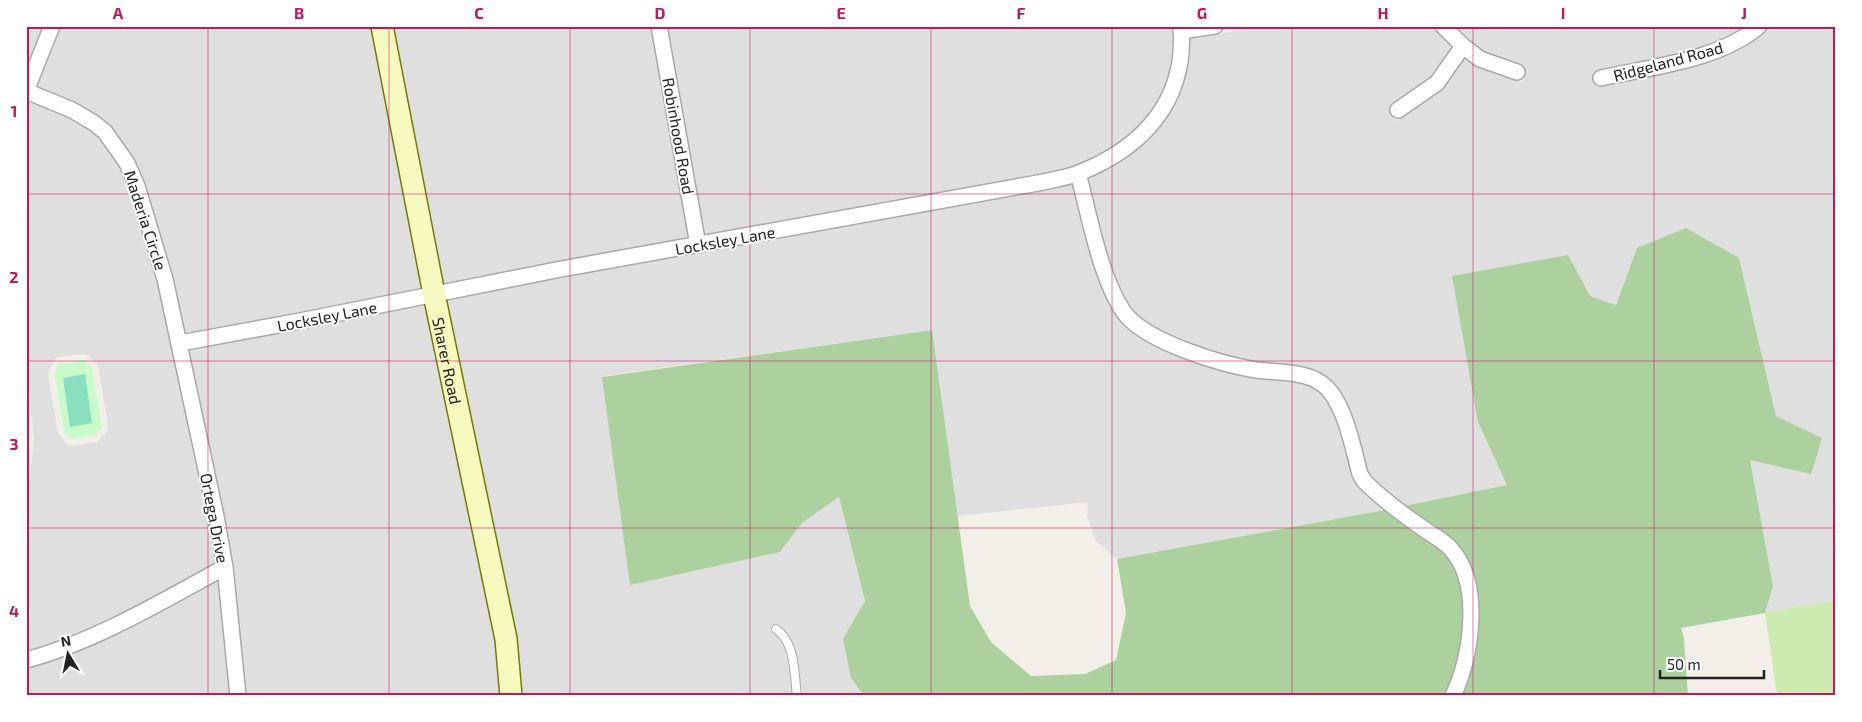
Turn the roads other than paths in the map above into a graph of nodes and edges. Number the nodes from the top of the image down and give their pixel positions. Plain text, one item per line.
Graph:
1 (52, 26) edge
2 (382, 26) edge
3 (659, 26) edge
4 (1215, 26) edge
5 (1443, 26) edge
6 (1759, 26) edge
7 (1181, 29) edge
8 (1463, 46) junction
9 (1517, 72) dead end
10 (1601, 78) dead end
11 (26, 91) edge
12 (1398, 110) dead end
13 (1078, 174) junction
14 (698, 245) junction
15 (434, 294) junction
16 (180, 343) junction
17 (225, 567) junction
18 (776, 629) dead end
19 (26, 660) edge
20 (238, 696) edge
21 (511, 696) edge
22 (797, 696) edge
23 (1453, 696) edge

1 - 11 street
2 - 15 street, Sharer Road
3 - 14 street, Robinhood Road
4 - 7 street
5 - 8 street
6 - 10 street, Ridgeland Road
7 - 13 street, Locksley Lane
8 - 9 street
8 - 12 street
11 - 16 street, Maderia Circle
13 - 14 street, Locksley Lane
13 - 23 street
14 - 15 street, Locksley Lane
15 - 16 street, Locksley Lane
15 - 21 street, Sharer Road
16 - 17 street, Ortega Drive
17 - 19 street
17 - 20 street, Ortega Drive
18 - 22 lane

